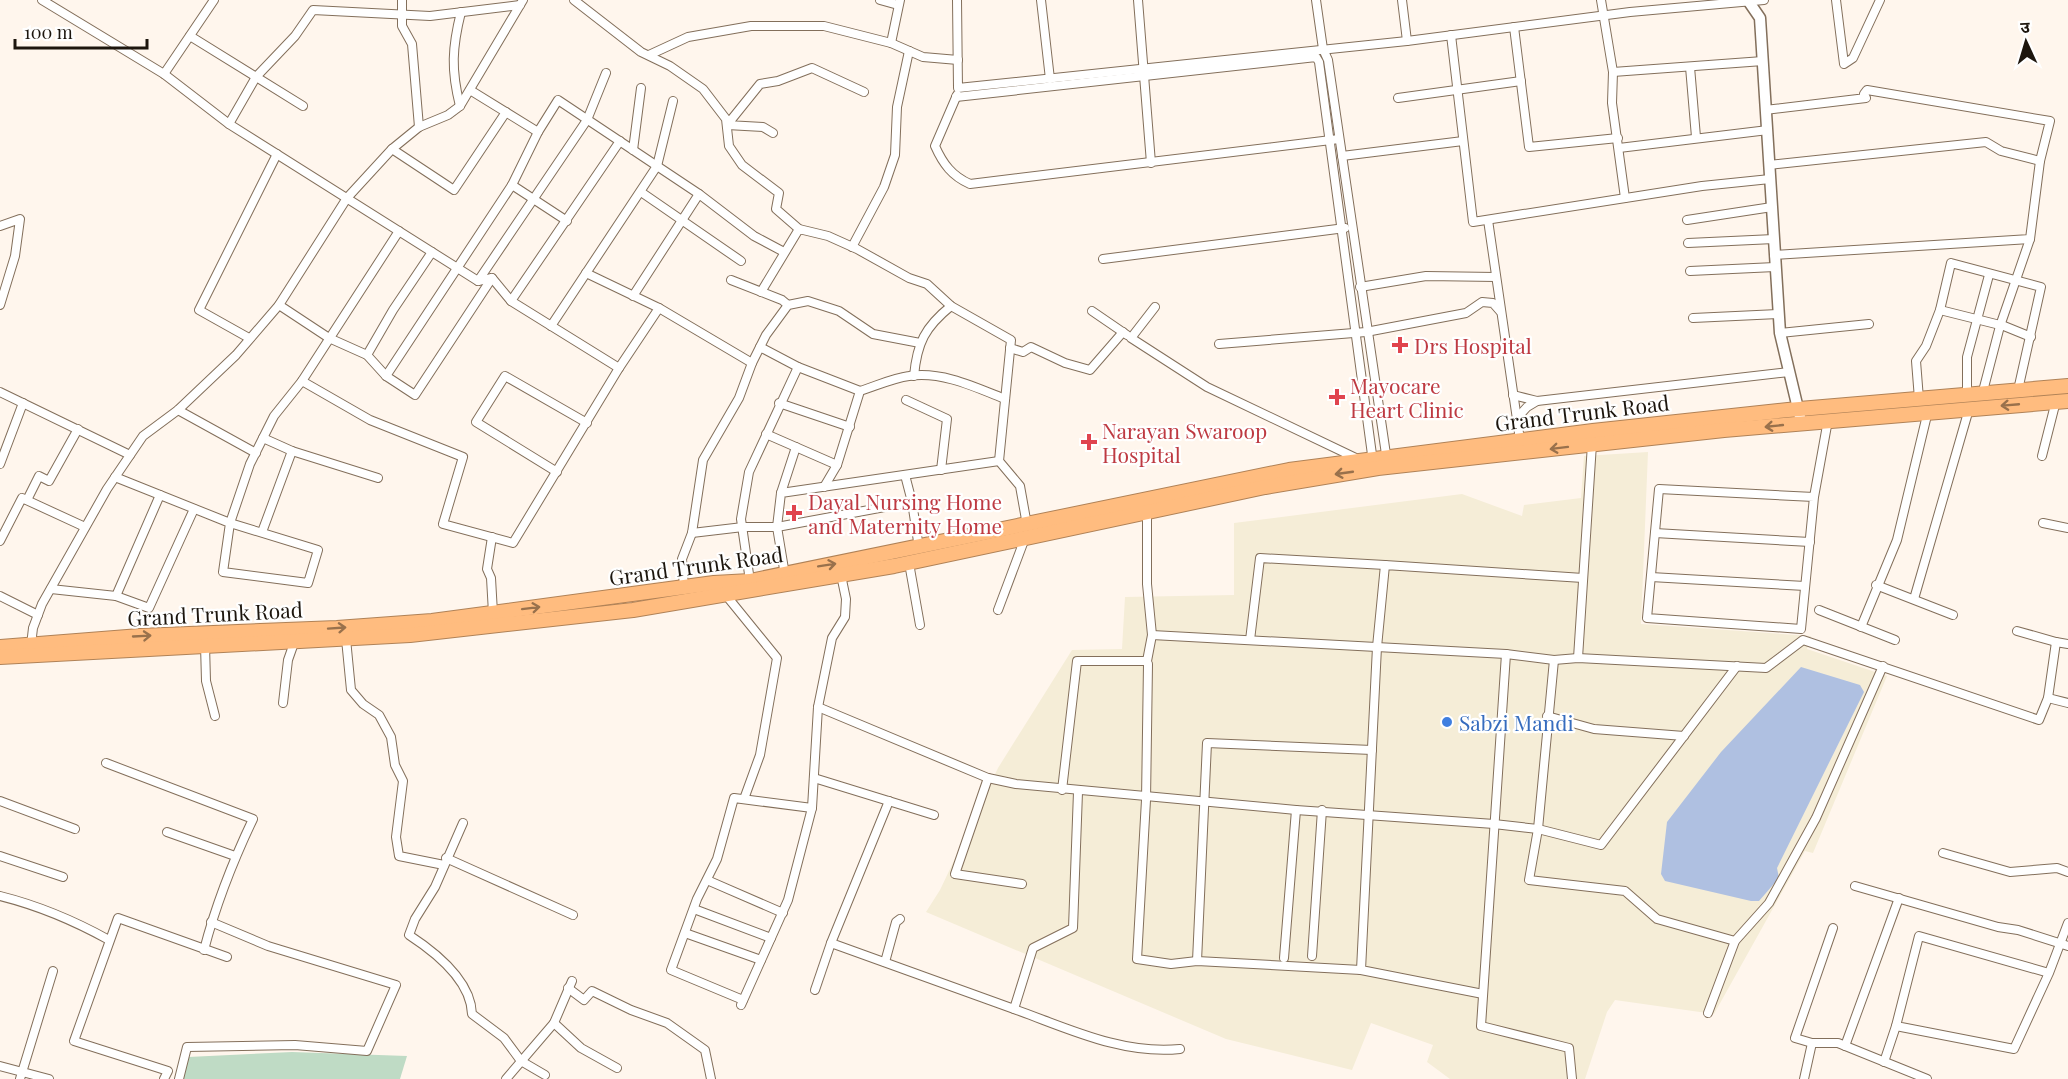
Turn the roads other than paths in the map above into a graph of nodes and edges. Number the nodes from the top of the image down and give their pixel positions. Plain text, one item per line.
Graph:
1 (42, 0) edge
2 (214, 0) edge
3 (402, 0) edge
4 (574, 0) edge
5 (880, 0) edge
6 (957, 0) edge
7 (1041, 0) edge
8 (1138, 0) edge
9 (1316, 0) edge
10 (1402, 0) edge
11 (1601, 0) edge
12 (1764, 0) edge
13 (1836, 0) edge
14 (1880, 0) edge
15 (899, 2) edge
16 (1749, 2) junction
17 (522, 3) edge
18 (461, 12) junction
19 (402, 14) junction
20 (1604, 15) junction
21 (1514, 27) junction
22 (1451, 35) junction
23 (190, 36) junction
24 (1407, 41) junction
25 (891, 43) junction
26 (1323, 49) junction
27 (909, 51) junction
28 (649, 55) junction
29 (958, 60) junction
30 (1762, 61) junction
31 (1690, 67) junction
32 (1612, 72) junction
33 (606, 73) dead end
34 (1144, 73) junction
35 (164, 74) junction
36 (256, 77) junction
37 (1050, 79) junction
38 (1521, 81) junction
39 (641, 88) dead end
40 (470, 90) junction
41 (1457, 91) junction
42 (864, 92) dead end
43 (957, 93) junction
44 (1398, 98) dead end
45 (673, 101) dead end
46 (303, 106) dead end
47 (460, 106) junction
48 (1765, 110) junction
49 (506, 112) junction
50 (587, 120) junction
51 (229, 124) junction
52 (727, 125) junction
53 (419, 127) junction
54 (1768, 130) junction
55 (538, 132) junction
56 (773, 133) dead end
57 (1696, 137) junction
58 (1618, 138) junction
59 (1339, 139) junction
60 (620, 141) junction
61 (1330, 141) junction
62 (1463, 141) junction
63 (1619, 148) junction
64 (392, 149) junction
65 (633, 150) junction
66 (277, 154) junction
67 (1342, 156) junction
68 (2040, 161) junction
69 (1151, 163) junction
70 (1769, 165) junction
71 (657, 166) junction
72 (1770, 179) junction
73 (512, 185) junction
74 (641, 192) junction
75 (699, 194) junction
76 (347, 198) junction
77 (1626, 198) junction
78 (533, 200) junction
79 (1772, 207) junction
80 (1488, 220) junction
81 (1687, 220) dead end
82 (567, 221) junction
83 (684, 221) junction
84 (0, 226) edge
85 (1352, 227) junction
86 (1342, 228) junction
87 (799, 229) junction
88 (399, 231) junction
89 (1774, 239) junction
90 (2030, 239) junction
91 (1688, 243) dead end
92 (852, 247) junction
93 (432, 252) junction
94 (784, 252) junction
95 (1774, 255) junction
96 (1103, 259) dead end
97 (741, 261) dead end
98 (457, 266) junction
99 (1775, 267) junction
100 (1690, 271) dead end
101 (586, 273) junction
102 (1989, 275) junction
103 (1496, 277) junction
104 (492, 278) junction
105 (731, 280) dead end
106 (2016, 280) junction
107 (478, 281) junction
108 (1360, 287) junction
109 (760, 292) junction
110 (633, 296) junction
111 (511, 301) junction
112 (0, 305) edge
113 (279, 305) junction
114 (788, 305) junction
115 (951, 306) junction
116 (1155, 307) dead end
117 (659, 308) junction
118 (1940, 310) junction
119 (1092, 311) dead end
120 (1500, 311) junction
121 (1778, 314) junction
122 (1693, 318) dead end
123 (1976, 321) junction
124 (1869, 324) dead end
125 (551, 326) junction
126 (2000, 326) junction
127 (1123, 332) junction
128 (1366, 332) junction
129 (1355, 333) junction
130 (1780, 333) junction
131 (2031, 337) junction
132 (249, 338) junction
133 (329, 338) junction
134 (1131, 338) junction
135 (920, 343) junction
136 (1219, 344) dead end
137 (760, 347) junction
138 (1010, 348) junction
139 (367, 355) junction
140 (752, 363) junction
141 (798, 367) junction
142 (619, 368) junction
143 (1789, 372) junction
144 (387, 376) junction
145 (914, 376) junction
146 (302, 381) junction
147 (2068, 386) edge
148 (2018, 390) junction
149 (860, 391) junction
150 (0, 392) edge
151 (1513, 395) junction
152 (1982, 395) junction
153 (1005, 399) junction
154 (1919, 399) junction
155 (906, 400) dead end
156 (1537, 401) junction
157 (2062, 401) edge
158 (23, 403) junction
159 (779, 403) junction
160 (1968, 403) junction
161 (177, 410) junction
162 (1928, 411) junction
163 (1800, 416) junction
164 (1517, 418) junction
165 (1828, 420) junction
166 (587, 423) junction
167 (850, 427) junction
168 (78, 429) junction
169 (766, 434) junction
170 (1593, 437) junction
171 (263, 438) junction
172 (1520, 440) junction
173 (796, 447) junction
174 (292, 451) junction
175 (255, 453) junction
176 (130, 455) junction
177 (2042, 456) dead end
178 (999, 461) junction
179 (1376, 463) junction
180 (0, 464) edge
181 (837, 465) junction
182 (941, 470) junction
183 (557, 472) junction
184 (905, 475) junction
185 (115, 477) junction
186 (378, 478) dead end
187 (824, 487) junction
188 (781, 493) junction
189 (160, 495) junction
190 (1814, 497) junction
191 (27, 500) junction
192 (912, 502) junction
193 (1147, 506) junction
194 (194, 509) junction
195 (230, 523) junction
196 (2043, 524) dead end
197 (85, 527) junction
198 (743, 527) junction
199 (777, 527) junction
200 (2068, 528) edge
201 (1026, 531) junction
202 (262, 532) junction
203 (692, 533) junction
204 (1655, 533) junction
205 (492, 537) junction
206 (0, 541) edge
207 (1810, 542) junction
208 (919, 548) junction
209 (909, 563) junction
210 (1384, 565) junction
211 (785, 575) junction
212 (842, 575) junction
213 (1651, 577) junction
214 (1583, 578) junction
215 (750, 581) junction
216 (1876, 585) junction
217 (1805, 586) junction
218 (684, 588) junction
219 (51, 590) junction
220 (725, 594) junction
221 (0, 596) edge
222 (116, 596) junction
223 (1914, 599) junction
224 (998, 610) dead end
225 (1820, 610) dead end
226 (493, 613) junction
227 (38, 615) junction
228 (1953, 615) dead end
229 (920, 625) dead end
230 (1861, 627) junction
231 (2017, 631) dead end
232 (1152, 635) junction
233 (346, 639) junction
234 (1250, 640) junction
235 (1895, 640) dead end
236 (2056, 642) junction
237 (294, 643) junction
238 (2068, 644) edge
239 (31, 645) junction
240 (205, 645) junction
241 (0, 647) edge
242 (1377, 647) junction
243 (1506, 654) junction
244 (0, 657) edge
245 (1578, 658) junction
246 (1554, 660) junction
247 (1148, 664) dead end
248 (1737, 666) junction
249 (1883, 666) junction
250 (2048, 698) junction
251 (283, 703) dead end
252 (2068, 703) edge
253 (818, 707) junction
254 (214, 716) dead end
255 (1546, 716) junction
256 (1683, 736) junction
257 (1372, 750) junction
258 (106, 763) dead end
259 (814, 778) junction
260 (988, 778) junction
261 (1062, 790) junction
262 (1078, 792) junction
263 (1146, 797) junction
264 (744, 799) junction
265 (0, 801) edge
266 (889, 801) junction
267 (1202, 801) junction
268 (812, 808) junction
269 (1296, 810) junction
270 (1323, 810) junction
271 (1369, 814) junction
272 (934, 815) dead end
273 (463, 823) dead end
274 (1494, 824) junction
275 (75, 829) dead end
276 (1538, 829) junction
277 (167, 832) dead end
278 (1943, 853) dead end
279 (0, 856) edge
280 (235, 856) junction
281 (445, 861) junction
282 (2068, 872) edge
283 (63, 877) dead end
284 (707, 880) junction
285 (1022, 884) dead end
286 (1855, 886) dead end
287 (0, 896) edge
288 (1899, 898) junction
289 (694, 909) junction
290 (783, 913) junction
291 (573, 915) dead end
292 (900, 919) dead end
293 (211, 922) junction
294 (2068, 922) edge
295 (1833, 928) dead end
296 (685, 933) junction
297 (771, 938) junction
298 (109, 940) junction
299 (1735, 941) junction
300 (831, 943) junction
301 (2064, 945) edge
302 (204, 950) junction
303 (1312, 956) dead end
304 (227, 957) dead end
305 (1284, 958) dead end
306 (761, 960) junction
307 (1197, 961) junction
308 (885, 962) junction
309 (1361, 970) junction
310 (53, 971) dead end
311 (2049, 973) junction
312 (815, 990) dead end
313 (1483, 994) junction
314 (1014, 1009) junction
315 (1708, 1013) dead end
316 (554, 1023) junction
317 (1896, 1026) junction
318 (1812, 1043) junction
319 (1845, 1047) junction
320 (1180, 1049) dead end
321 (521, 1061) junction
322 (1884, 1062) junction
323 (0, 1066) edge
324 (617, 1068) dead end
325 (22, 1075) edge
326 (545, 1075) dead end
327 (49, 1079) edge
328 (165, 1079) edge
329 (179, 1079) edge
330 (506, 1079) edge
331 (711, 1079) edge
332 (1572, 1079) edge
333 (1804, 1079) edge
334 (1927, 1079) edge

1 - 35 street
2 - 23 street
3 - 19 street
4 - 28 street
5 - 15 street
6 - 29 street
7 - 37 street
8 - 34 street
9 - 26 street
10 - 24 street
11 - 20 street
12 - 16 street
13 - 14 street
15 - 25 street
16 - 20 street
16 - 30 street
17 - 18 street
17 - 40 street
18 - 19 street
18 - 47 street
19 - 36 street
19 - 53 street
20 - 21 street
20 - 32 street
21 - 22 street
21 - 38 street
22 - 24 street
22 - 41 street
23 - 35 street
23 - 36 street
24 - 26 street
25 - 27 street
25 - 28 street
26 - 34 street
26 - 59 street
27 - 29 street
27 - 92 street
28 - 52 street
29 - 43 street
30 - 31 street
30 - 48 street
31 - 32 street
31 - 57 street
32 - 58 street
33 - 50 street
34 - 37 street
34 - 43 street
34 - 61 street
34 - 69 street
35 - 51 street
36 - 46 street
36 - 51 street
37 - 43 street
38 - 41 street
38 - 58 street
39 - 65 street
40 - 47 street
40 - 49 street
41 - 44 street
41 - 62 street
42 - 52 street
43 - 69 street
45 - 71 street
47 - 53 street
48 - 54 street
48 - 68 street
49 - 55 street
49 - 64 street
50 - 55 street
50 - 60 street
50 - 78 street
51 - 66 street
52 - 56 street
52 - 87 street
53 - 64 street
54 - 57 street
54 - 70 street
55 - 73 street
57 - 63 street
58 - 63 street
59 - 61 street
59 - 67 street
60 - 65 street
60 - 82 street
61 - 69 street
61 - 86 street
62 - 67 street
62 - 80 street
63 - 77 street
64 - 76 street
65 - 71 street
66 - 76 street
66 - 132 street
67 - 85 street
68 - 70 street
68 - 90 street
70 - 72 street
71 - 74 street
71 - 75 street
72 - 77 street
72 - 79 street
73 - 78 street
73 - 98 street
74 - 83 street
74 - 101 street
75 - 83 street
75 - 94 street
76 - 88 street
76 - 113 street
77 - 80 street
78 - 82 street
78 - 107 street
79 - 81 street
79 - 89 street
80 - 103 street
82 - 111 street
83 - 97 street
83 - 110 street
84 - 112 street
85 - 86 street
85 - 108 street
86 - 96 street
86 - 129 street
87 - 92 street
87 - 94 street
88 - 93 street
88 - 133 street
89 - 91 street
89 - 95 street
90 - 95 street
90 - 106 street
92 - 115 street
93 - 98 street
93 - 139 street
94 - 109 street
95 - 99 street
98 - 107 street
98 - 144 street
99 - 100 street
99 - 121 street
101 - 110 street
101 - 125 street
102 - 106 street
102 - 118 street
102 - 123 street
103 - 108 street
103 - 120 street
104 - 107 street
104 - 111 street
104 - 144 street
105 - 109 street
106 - 126 street
106 - 131 street
108 - 128 street
109 - 114 street
110 - 117 street
111 - 125 street
113 - 132 street
113 - 133 street
114 - 135 street
114 - 137 street
115 - 135 street
115 - 138 street
116 - 134 street
117 - 140 street
117 - 142 street
118 - 123 street
118 - 154 street
119 - 127 street
120 - 128 street
120 - 151 street
121 - 122 street
121 - 130 street
123 - 126 street
123 - 160 street
124 - 130 street
125 - 142 street
126 - 131 street
126 - 152 street
127 - 134 street
127 - 138 street
128 - 129 street
128 - 179 street
129 - 136 street
129 - 179 street
130 - 143 street
131 - 148 street
132 - 161 street
133 - 139 street
133 - 146 street
134 - 179 street
135 - 145 street
137 - 140 street
137 - 141 street
138 - 153 street
139 - 144 street
140 - 203 street
141 - 149 street
141 - 159 street
142 - 166 street
143 - 156 street
143 - 163 street
145 - 149 street
145 - 153 street
146 - 171 street
146 - 205 street
147 - 148 highway, Grand Trunk Road
148 - 152 highway, Grand Trunk Road
149 - 167 street
150 - 158 street
151 - 156 street
151 - 164 street
152 - 160 highway, Grand Trunk Road
153 - 178 street
154 - 160 highway, Grand Trunk Road
154 - 163 highway, Grand Trunk Road
155 - 182 street
156 - 164 street
157 -> 160 highway, Grand Trunk Road
157 - 177 street
158 - 168 street
158 - 180 street
159 - 167 street
159 - 169 street
160 - 162 highway, Grand Trunk Road
160 - 223 street
161 - 175 street
161 - 176 street
162 - 165 highway, Grand Trunk Road
162 - 216 street
163 - 165 highway, Grand Trunk Road
163 - 170 highway, Grand Trunk Road
164 - 172 street
165 - 190 street
166 - 183 street
166 - 183 street
167 - 181 street
168 - 176 street
168 - 191 street
169 - 173 street
169 - 198 street
170 - 172 highway, Grand Trunk Road
170 -> 179 highway, Grand Trunk Road
170 - 214 street
171 - 174 street
171 - 175 street
172 - 179 highway, Grand Trunk Road
173 - 181 street
173 - 188 street
174 - 186 street
174 - 202 street
175 - 195 street
176 - 185 street
178 - 182 street
178 - 201 street
179 - 193 highway, Grand Trunk Road
181 - 187 street
182 - 184 street
183 - 205 street
184 - 187 street
184 - 192 street
185 - 189 street
185 - 197 street
187 - 188 street
188 - 199 street
189 - 194 street
189 - 222 street
190 - 204 street
190 - 207 street
191 - 197 street
191 - 206 street
192 - 199 street
192 - 208 street
193 - 201 highway, Grand Trunk Road
193 - 232 street
194 - 195 street
194 - 222 street
195 - 202 street
195 - 202 street
196 - 200 street
197 - 219 street
198 - 199 street
198 - 203 street
198 - 215 street
199 - 211 street
201 - 208 highway, Grand Trunk Road
201 - 209 highway, Grand Trunk Road
201 - 224 street
203 - 218 street
204 - 207 street
204 - 213 street
205 - 226 street
207 - 217 street
211 -> 208 highway, Grand Trunk Road
209 - 212 highway, Grand Trunk Road
209 - 229 street
210 - 214 street
210 - 234 street
210 - 242 street
211 - 215 highway, Grand Trunk Road
212 - 220 highway, Grand Trunk Road
212 - 253 street
213 - 217 street
213 - 217 street
214 - 245 street
215 - 218 highway, Grand Trunk Road
216 - 223 street
216 - 230 street
226 -> 218 highway, Grand Trunk Road
219 - 222 street
219 - 227 street
220 - 233 highway, Grand Trunk Road
220 - 264 street
221 - 227 street
223 - 228 street
225 - 230 street
239 -> 226 highway, Grand Trunk Road
227 - 239 street
230 - 235 street
231 - 236 street
232 - 234 street
232 - 261 street
233 - 237 highway, Grand Trunk Road
233 - 281 street
234 - 242 street
236 - 238 street
236 - 250 street
237 - 240 highway, Grand Trunk Road
237 - 251 street
239 - 241 highway, Grand Trunk Road
240 - 244 highway, Grand Trunk Road
240 - 254 street
242 - 243 street
242 - 257 street
243 - 246 street
243 - 274 street
245 - 246 street
245 - 248 street
246 - 255 street
247 - 263 street
248 - 249 street
248 - 256 street
249 - 250 street
249 - 299 street
250 - 252 street
253 - 259 street
253 - 260 street
255 - 256 street
255 - 276 street
256 - 276 street
257 - 267 street
257 - 271 street
258 - 280 street
259 - 266 street
259 - 268 street
260 - 261 street
260 - 285 street
261 - 262 street
262 - 263 street
262 - 314 street
263 - 267 street
263 - 307 street
264 - 268 street
264 - 284 street
265 - 275 street
266 - 272 street
266 - 300 street
267 - 269 street
267 - 307 street
268 - 290 street
269 - 270 street
269 - 305 street
270 - 271 street
270 - 303 street
271 - 274 street
271 - 309 street
273 - 281 street
274 - 276 street
274 - 313 street
276 - 299 street
277 - 280 street
278 - 282 street
279 - 283 street
280 - 293 street
281 - 291 street
281 - 321 street
284 - 289 street
284 - 290 street
286 - 288 street
287 - 298 street
288 - 301 street
288 - 319 street
289 - 296 street
289 - 297 street
290 - 297 street
292 - 308 street
293 - 302 street
293 - 329 street
294 - 301 street
295 - 318 street
296 - 306 street
296 - 306 street
297 - 306 street
298 - 302 street
298 - 328 street
299 - 315 street
300 - 308 street
300 - 312 street
301 - 311 street
302 - 304 street
307 - 309 street
308 - 314 street
309 - 313 street
310 - 325 street
311 - 317 street
311 - 317 street
313 - 332 street
314 - 320 street
316 - 321 street
316 - 324 street
316 - 331 street
317 - 322 street
318 - 319 street
318 - 333 street
319 - 322 street
321 - 326 street
321 - 330 street
322 - 334 street
323 - 325 street
325 - 327 street

